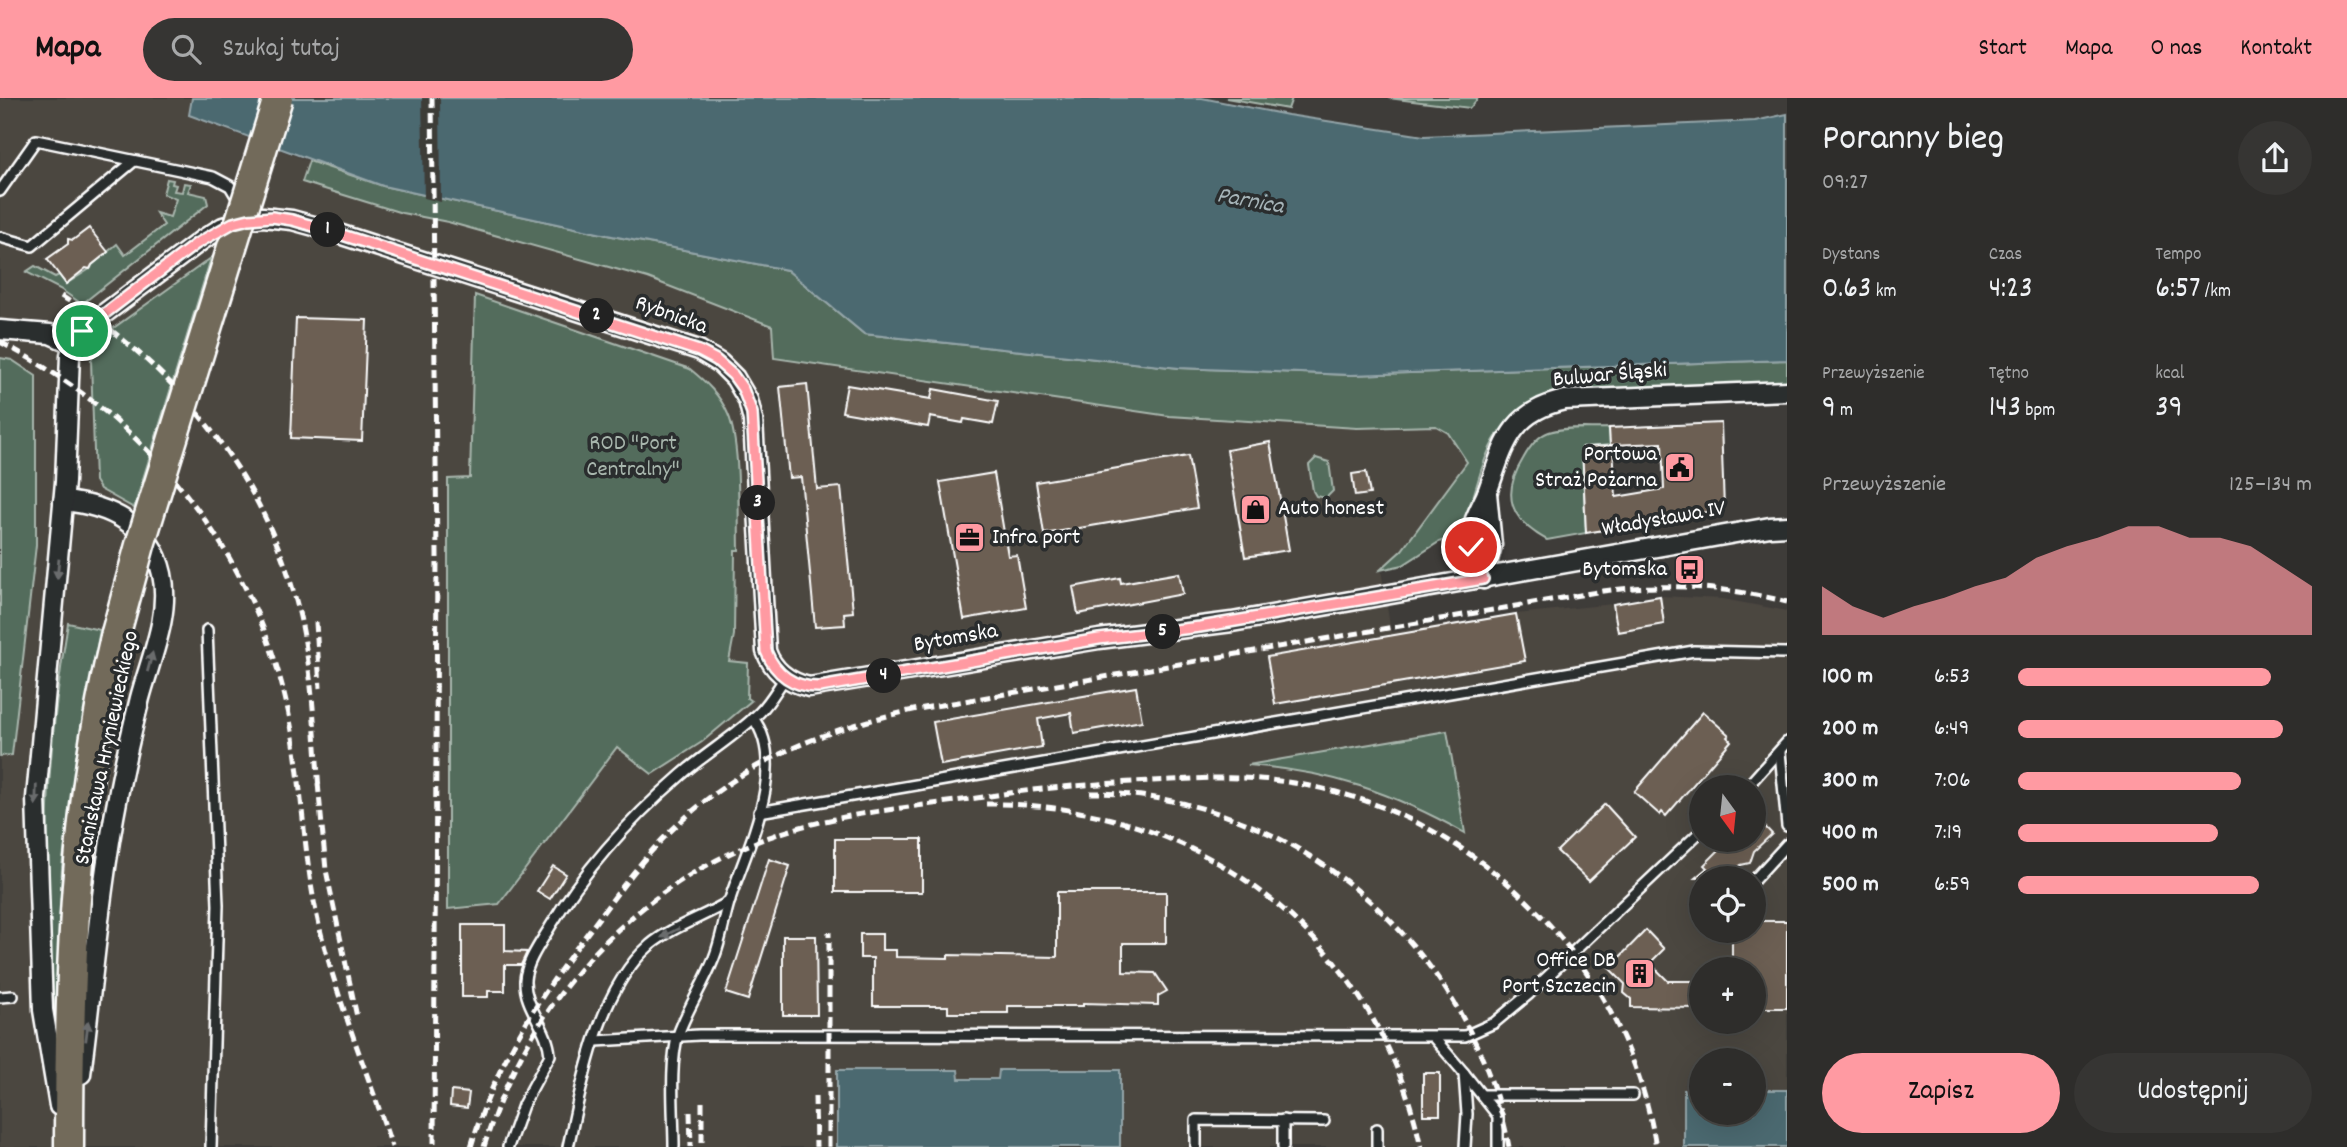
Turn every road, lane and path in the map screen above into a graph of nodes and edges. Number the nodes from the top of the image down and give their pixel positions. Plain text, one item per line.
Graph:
1 (278, 98) edge
2 (134, 161) junction
3 (0, 191) edge
4 (245, 220) junction
5 (0, 237) edge
6 (0, 330) edge
7 (74, 344) junction
8 (1787, 391) edge
9 (63, 501) junction
10 (1787, 526) edge
11 (1549, 566) joint
12 (1483, 579) junction
13 (207, 630) dead end
14 (1786, 651) edge
15 (785, 678) junction
16 (753, 718) junction
17 (1787, 742) edge
18 (1780, 752) junction
19 (1758, 775) edge
20 (759, 812) junction
21 (1787, 826) edge
22 (1689, 842) edge
23 (1787, 844) edge
24 (1766, 867) edge
25 (730, 901) junction
26 (13, 996) dead end
27 (0, 997) edge
28 (678, 1036) junction
29 (1434, 1038) junction
30 (596, 1041) junction
31 (1464, 1073) junction
32 (1482, 1095) junction
33 (1633, 1095) dead end
34 (1283, 1120) junction
35 (1324, 1121) dead end
36 (1377, 1129) dead end
37 (69, 1147) edge
38 (211, 1147) edge
39 (508, 1147) edge
40 (568, 1147) edge
41 (674, 1147) edge
42 (1196, 1147) edge
43 (1283, 1147) edge
44 (1377, 1147) edge
45 (1465, 1147) edge
46 (1498, 1147) edge

1 - 37 main road, bridge
2 - 3 lane
2 - 4 lane
2 - 5 lane
4 - 7 street
4 - 15 street, Rybnicka
6 - 7 street
7 - 9 street, Stanisława Hryniewieckiego
8 - 12 street, Bulwar Śląski
9 -> 37 street, Stanisława Hryniewieckiego
37 -> 9 street, Stanisława Hryniewieckiego
10 - 11 street, Władysława IV
11 - 12 street, Bytomska
12 - 15 street, Bytomska
13 - 38 lane
14 - 20 lane
15 - 16 lane
16 - 20 lane
16 - 39 lane
17 - 18 lane
18 - 19 lane
18 - 21 lane
20 - 25 lane
22 - 29 lane
23 - 24 lane
25 - 28 lane
25 -> 30 lane
26 - 27 lane
28 - 29 lane
28 - 30 lane
28 - 41 lane
29 - 31 lane
30 - 40 lane
31 - 32 lane
31 - 45 lane
32 - 33 lane
32 - 46 lane
34 - 35 lane
34 - 42 lane
34 - 43 lane
36 - 44 lane

